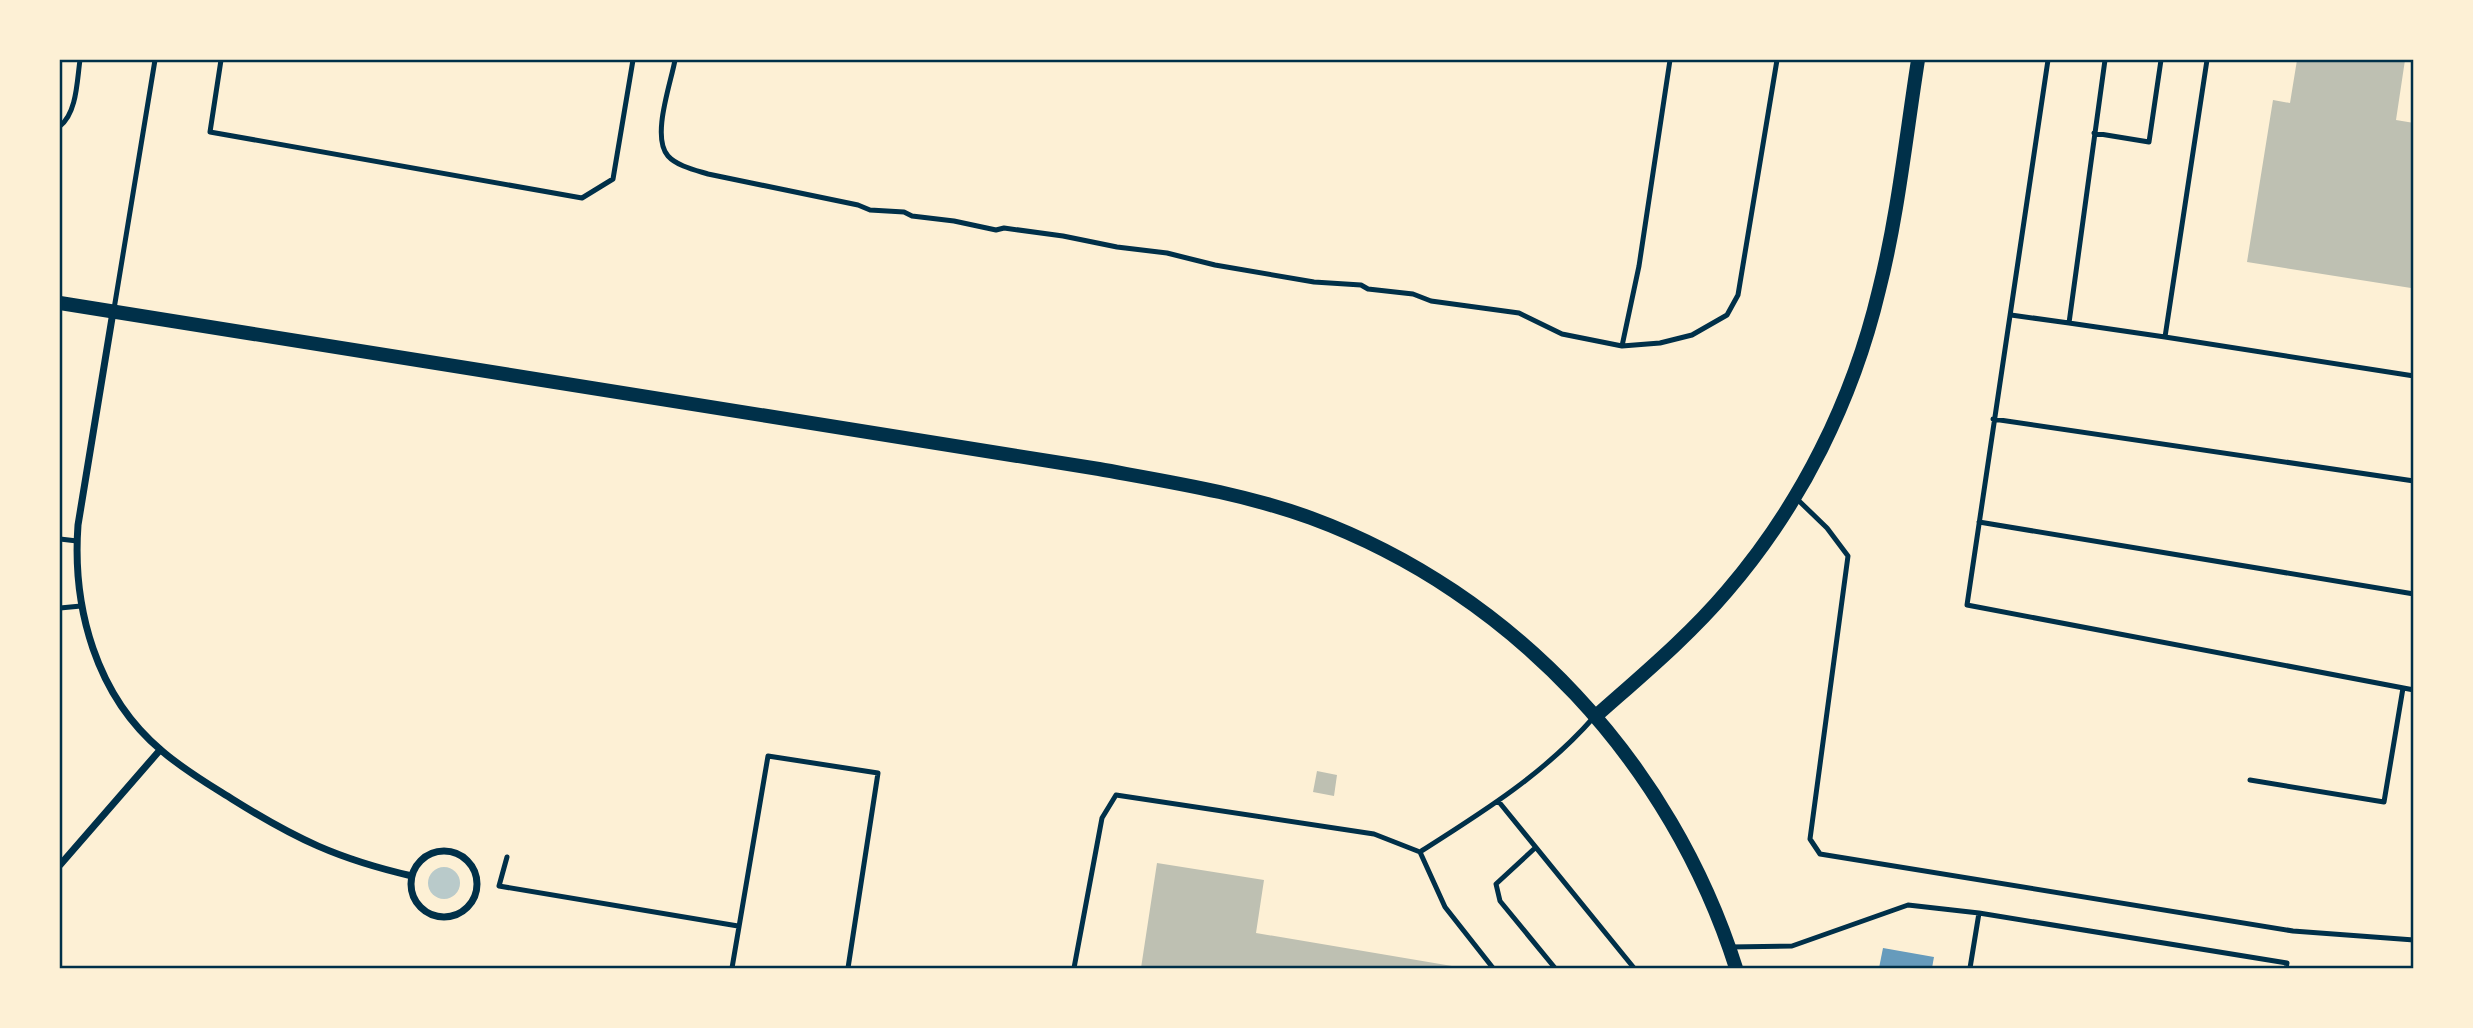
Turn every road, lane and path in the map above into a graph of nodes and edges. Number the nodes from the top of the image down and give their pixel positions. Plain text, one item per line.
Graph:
1 (80, 60) edge
2 (155, 60) edge
3 (221, 60) edge
4 (633, 60) edge
5 (675, 60) edge
6 (1670, 60) edge
7 (1777, 60) edge
8 (1918, 60) edge
9 (2048, 60) edge
10 (2105, 60) edge
11 (2161, 60) edge
12 (2207, 60) edge
13 (60, 126) edge
14 (2094, 133) junction
15 (60, 303) edge
16 (113, 312) junction
17 (2011, 314) junction
18 (2069, 323) junction
19 (2165, 337) junction
20 (1622, 345) junction
21 (2413, 376) edge
22 (1993, 419) junction
23 (2413, 481) edge
24 (1794, 497) junction
25 (1979, 522) junction
26 (60, 539) edge
27 (77, 541) junction
28 (2413, 594) edge
29 (81, 606) junction
30 (60, 608) edge
31 (2403, 688) junction
32 (2413, 690) edge
33 (1596, 716) junction
34 (160, 750) junction
35 (2250, 780) dead end
36 (1499, 802) junction
37 (1535, 848) junction
38 (1420, 852) junction
39 (507, 857) dead end
40 (60, 865) edge
41 (412, 876) junction
42 (1979, 913) junction
43 (738, 926) junction
44 (2413, 940) edge
45 (1730, 947) junction
46 (732, 968) edge
47 (848, 968) edge
48 (1074, 968) edge
49 (1493, 968) edge
50 (1555, 968) edge
51 (1634, 968) edge
52 (1736, 968) edge
53 (1970, 968) edge
54 (2286, 968) edge

1 - 13 lane
2 - 16 lane
3 - 4 lane
5 - 20 lane
6 - 20 lane
7 - 20 lane
8 - 24 main road
9 - 17 lane
10 - 14 lane
11 - 14 lane
12 - 19 lane
14 - 18 lane
15 - 16 main road
16 - 27 street
16 - 33 main road
17 - 18 lane
17 - 22 lane
18 - 19 lane
19 - 21 lane
22 - 23 lane
22 - 25 lane
24 - 33 main road
24 - 44 lane
25 - 28 lane
25 - 31 lane
26 - 27 lane
27 - 29 street
29 - 30 lane
29 - 34 street
31 - 32 lane
31 - 35 lane
33 - 36 lane
33 - 45 main road
34 - 40 street
34 - 41 street
36 - 37 lane
36 - 38 lane
37 - 50 lane
37 - 51 lane
38 - 48 lane
38 - 49 lane
39 - 43 lane
41 - 41 street
42 - 45 lane
42 - 53 lane
42 - 54 lane
43 - 46 lane
43 - 47 lane
45 - 52 main road

